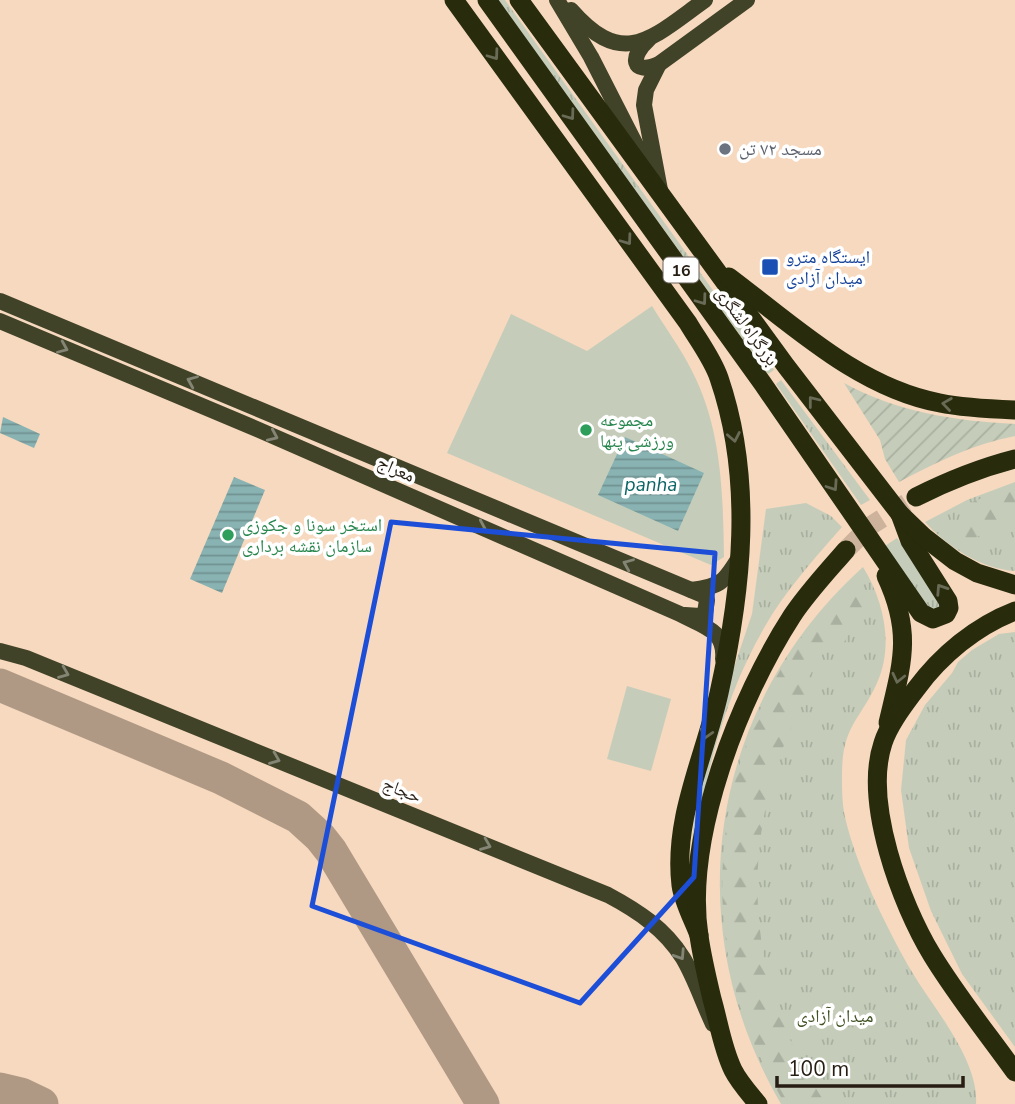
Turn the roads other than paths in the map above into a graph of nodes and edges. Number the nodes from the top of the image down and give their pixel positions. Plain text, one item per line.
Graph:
1 (454, 0) edge
2 (487, 0) edge
3 (519, 0) edge
4 (557, 0) edge
5 (562, 0) edge
6 (705, 0) edge
7 (747, 0) edge
8 (648, 40) junction
9 (659, 64) junction
10 (660, 192) junction
11 (711, 264) junction
12 (0, 300) edge
13 (0, 321) edge
14 (1015, 410) edge
15 (1015, 459) edge
16 (916, 497) tunnel mouth
17 (900, 513) junction
18 (871, 543) junction
19 (846, 550) tunnel mouth
20 (741, 553) junction
21 (1015, 585) edge
22 (691, 590) junction
23 (1015, 611) edge
24 (680, 614) junction
25 (0, 651) edge
26 (719, 694) junction
27 (883, 740) junction
28 (699, 935) junction
29 (723, 1046) junction
30 (734, 1072) junction
31 (1015, 1072) edge
32 (745, 1104) edge
33 (758, 1104) edge

1 -> 20 highway
2 -> 18 highway, بزرگراه لشگری / 16
3 - 10 highway, بزرگراه لشگری / 16
4 - 10 main road
5 - 8 main road
6 - 8 main road
7 - 9 main road
8 - 9 main road
9 - 10 main road
10 - 11 highway, بزرگراه لشگری / 16
14 -> 11 highway
17 -> 11 highway, بزرگراه لشگری / 16
22 -> 12 main road, معراج
13 -> 24 main road, معراج
15 - 16 highway
18 -> 17 highway
17 - 21 highway, 16
18 -> 27 highway, 16
19 - 28 highway
20 - 22 main road
20 - 26 highway
22 - 24 main road
23 - 27 highway
24 - 26 main road, معراج
25 -> 29 main road, حجاج
26 -> 28 highway
27 - 31 highway
28 - 29 highway
29 - 30 highway
30 - 32 highway
30 - 33 highway

